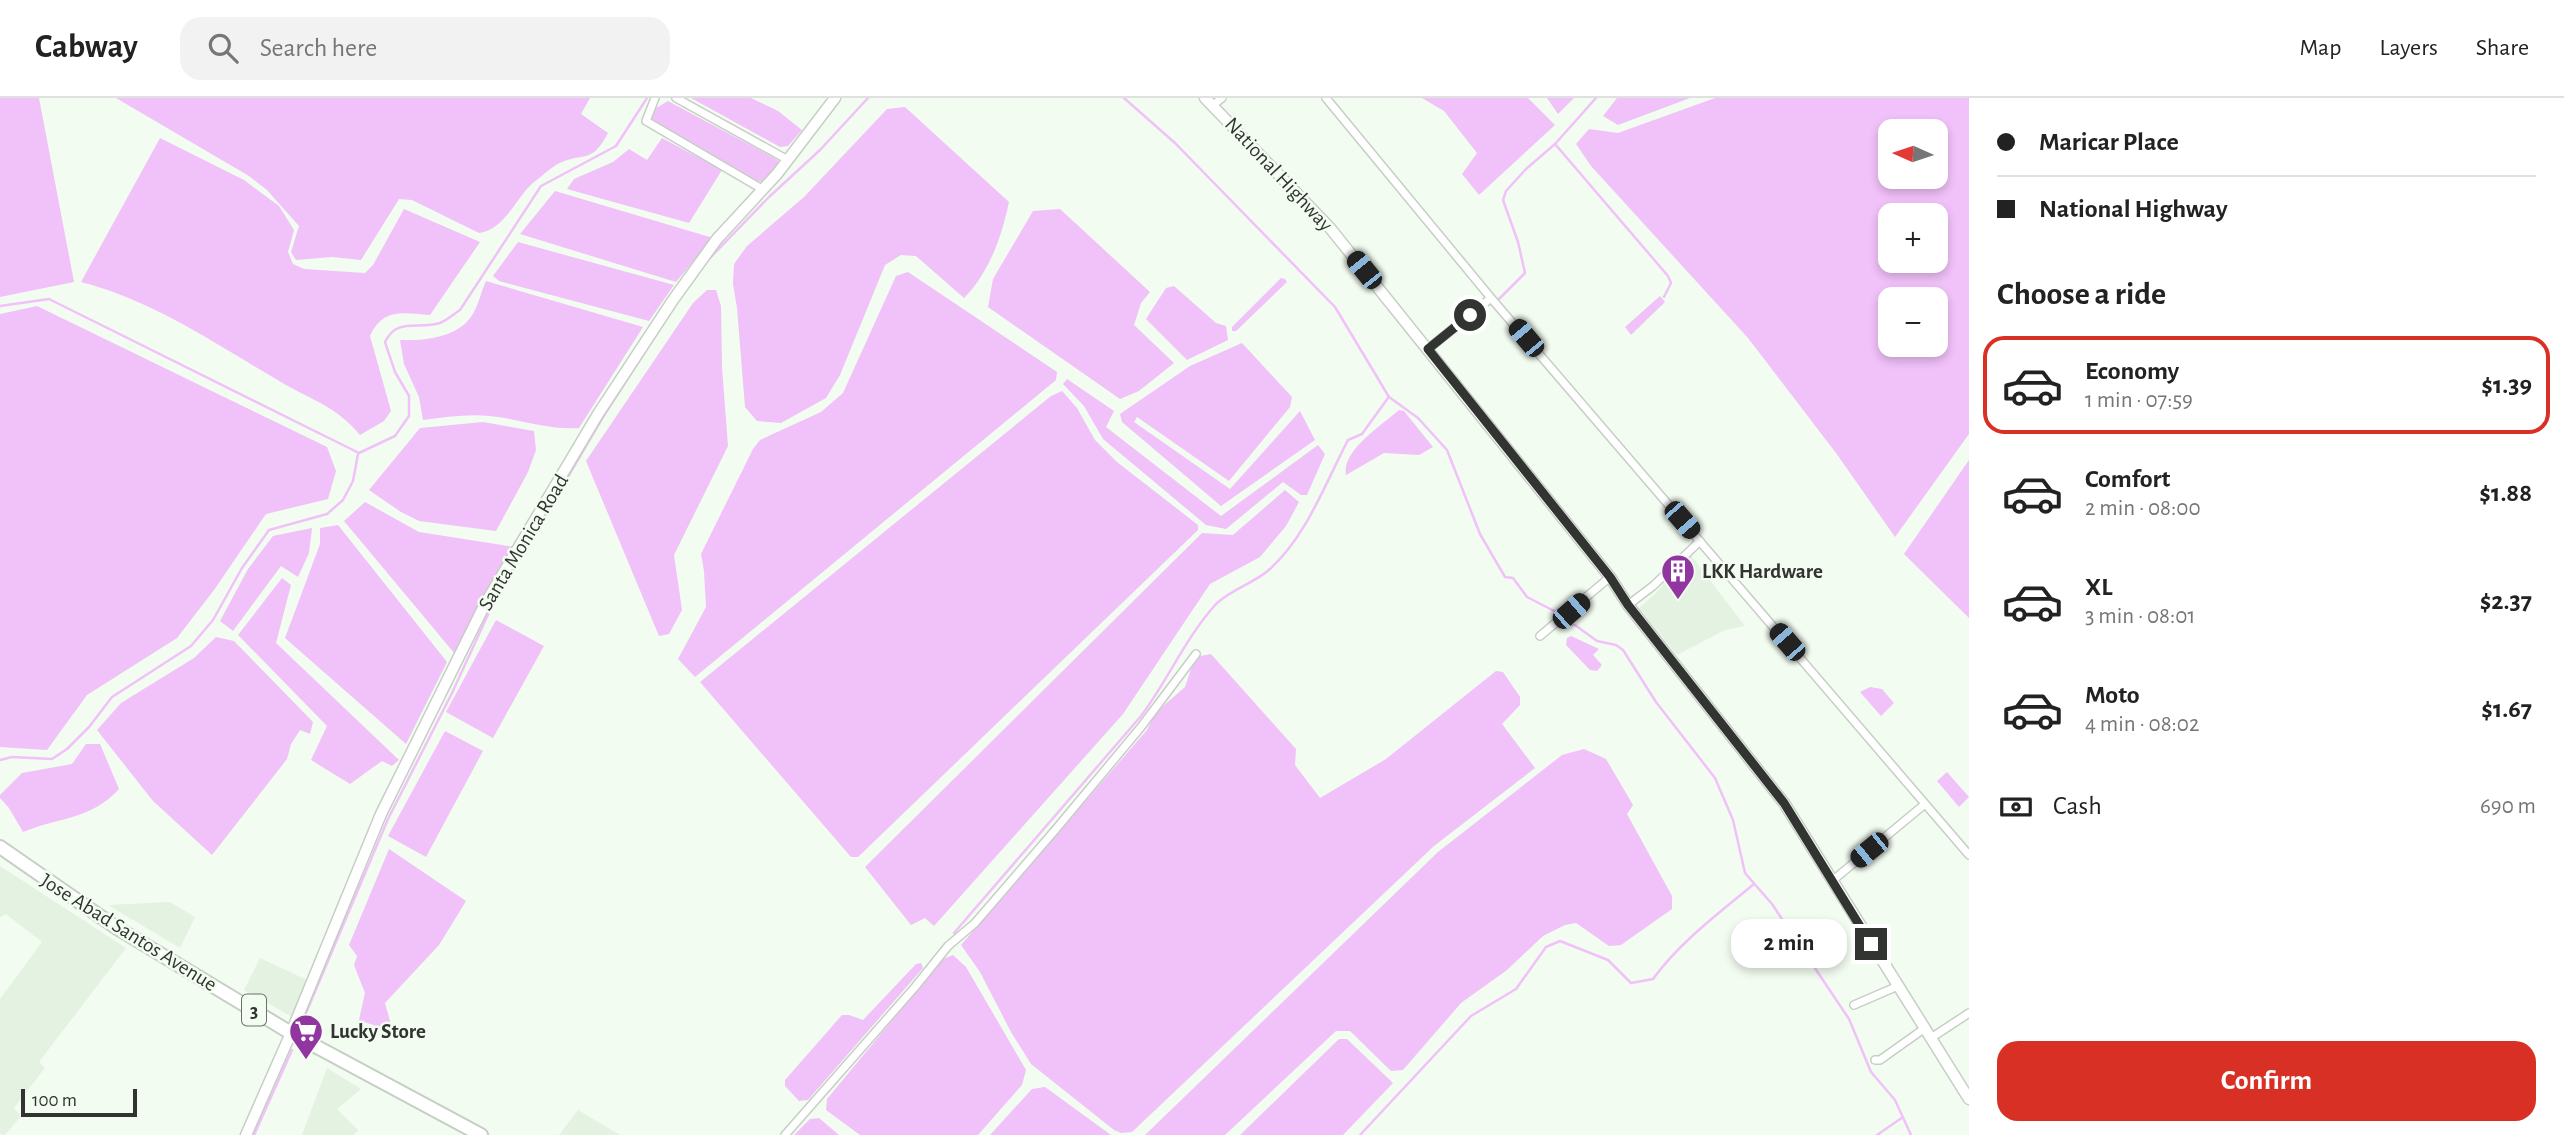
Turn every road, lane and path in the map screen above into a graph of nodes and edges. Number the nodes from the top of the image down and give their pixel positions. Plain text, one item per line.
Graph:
1 (655, 98) edge
2 (676, 98) edge
3 (835, 98) edge
4 (1326, 98) edge
5 (1214, 100) edge
6 (788, 160) junction
7 (762, 189) junction
8 (1491, 298) junction
9 (1428, 349) junction
10 (1700, 541) junction
11 (1610, 577) junction
12 (1628, 605) junction
13 (1541, 636) dead end
14 (1196, 654) dead end
15 (1926, 804) junction
16 (0, 848) edge
17 (1969, 855) edge
18 (1832, 881) junction
19 (1898, 986) junction
20 (1854, 1005) dead end
21 (1969, 1013) edge
22 (291, 1033) junction
23 (1928, 1033) junction
24 (1875, 1060) dead end
25 (1969, 1099) edge
26 (246, 1135) edge
27 (481, 1135) edge
28 (785, 1135) edge

1 - 7 street
2 - 6 street
3 - 6 main road, Santa Monica Road
4 - 8 street
5 - 9 main road, National Highway
6 - 7 main road, Santa Monica Road
7 - 22 main road, Santa Monica Road
8 - 9 street
8 - 10 street
9 - 11 main road, National Highway
10 - 12 street
10 - 15 street
11 - 12 main road, National Highway
11 - 13 street
12 - 18 main road, National Highway
14 - 28 street
15 - 17 street
15 - 18 street
16 - 22 highway, Jose Abad Santos Avenue / 3
18 - 19 main road, National Highway
19 - 20 street
19 - 23 main road, National Highway
21 - 23 street
22 - 26 main road, Santa Monica Road
22 - 27 highway, Jose Abad Santos Avenue / 3
23 - 24 street
23 - 25 main road, National Highway

